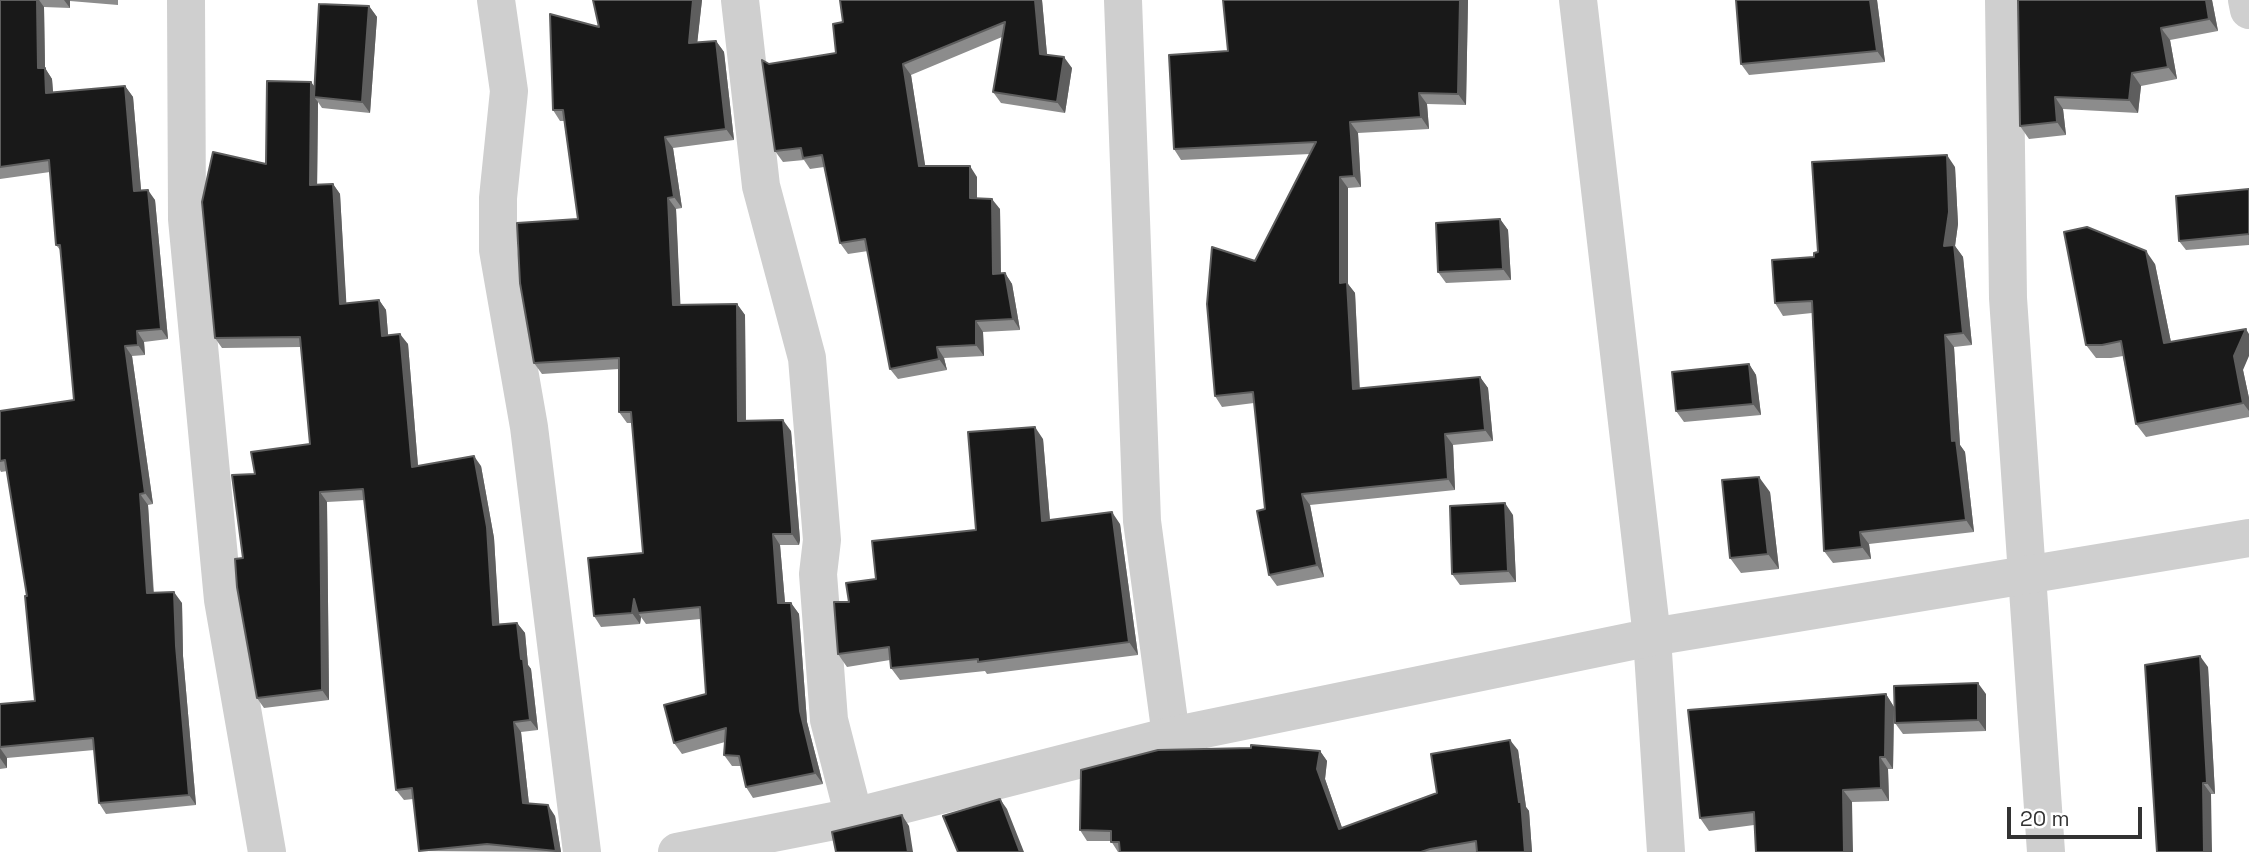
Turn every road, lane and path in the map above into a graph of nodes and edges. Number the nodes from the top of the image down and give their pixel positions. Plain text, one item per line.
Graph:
1 (186, 0) edge
2 (496, 0) edge
3 (740, 0) edge
4 (1123, 0) edge
5 (1578, 0) edge
6 (2004, 0) edge
7 (2248, 0) edge
8 (2249, 10) edge
9 (2249, 538) edge
10 (2027, 574) junction
11 (1652, 637) junction
12 (1171, 736) junction
13 (854, 817) junction
14 (267, 852) edge
15 (582, 852) edge
16 (677, 852) edge
17 (1666, 852) edge
18 (2046, 852) edge

1 - 14 street
2 - 15 street
3 - 13 street
4 - 12 street
5 - 11 street
6 - 10 street
7 - 8 street
9 - 10 street
10 - 11 street
10 - 18 street
11 - 12 street
11 - 17 street
12 - 13 street
13 - 16 street

